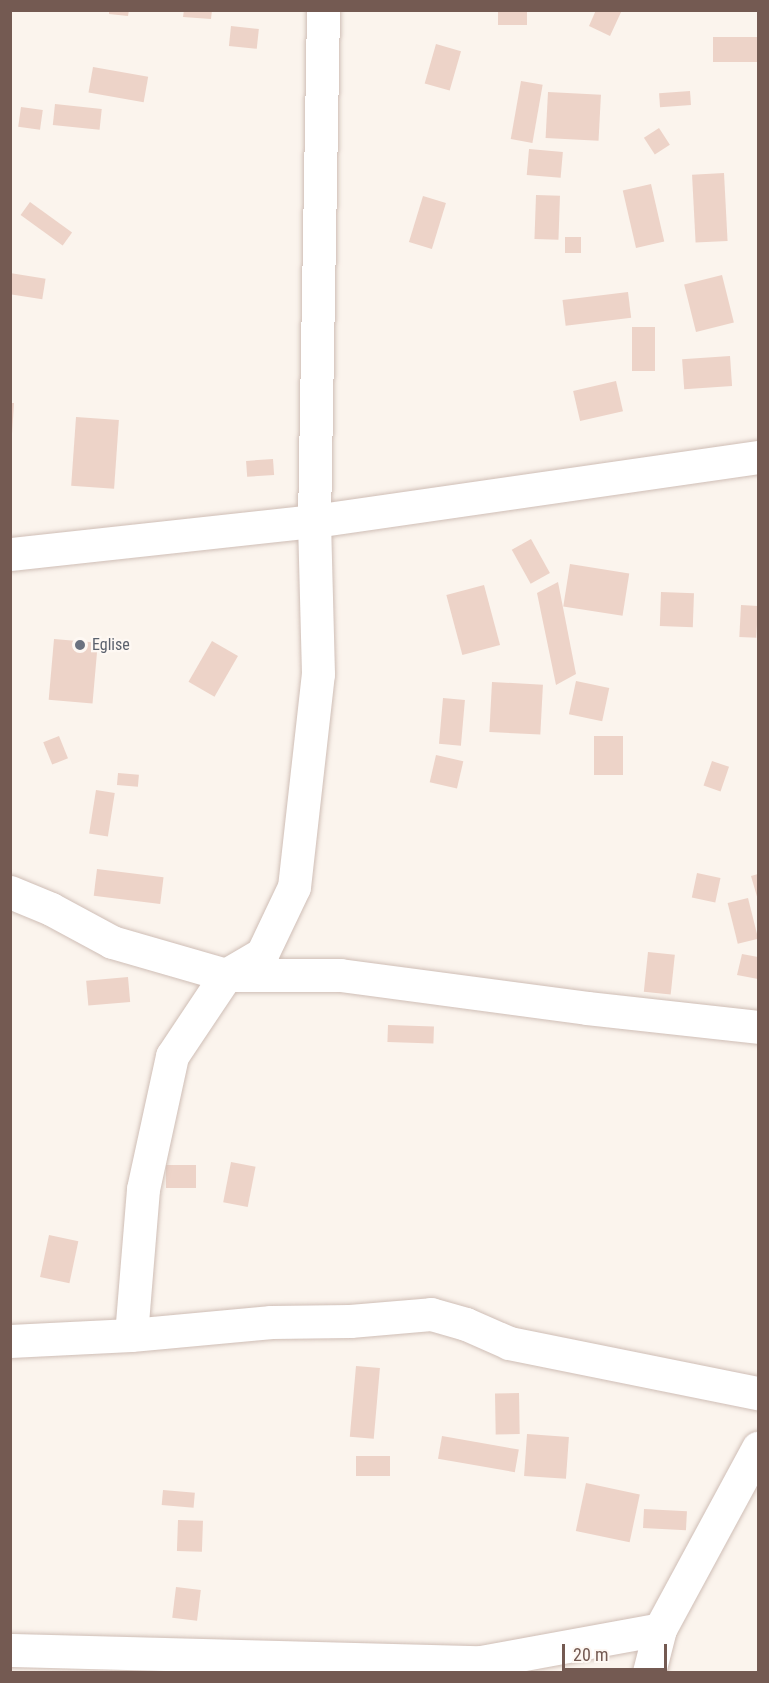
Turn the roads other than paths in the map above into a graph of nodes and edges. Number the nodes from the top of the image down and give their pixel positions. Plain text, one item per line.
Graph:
1 (323, 10) edge
2 (759, 457) edge
3 (314, 521) junction
4 (10, 554) edge
5 (10, 892) edge
6 (226, 975) junction
7 (759, 1027) edge
8 (131, 1335) junction
9 (10, 1341) edge
10 (759, 1393) edge
11 (759, 1448) edge
12 (660, 1629) junction
13 (10, 1650) edge
14 (648, 1672) edge

1 - 3 street
2 - 3 street
3 - 4 street
3 - 6 street
5 - 6 street
6 - 7 street
6 - 8 street
8 - 9 street
8 - 10 street
11 - 12 street
12 - 13 street
12 - 14 street

